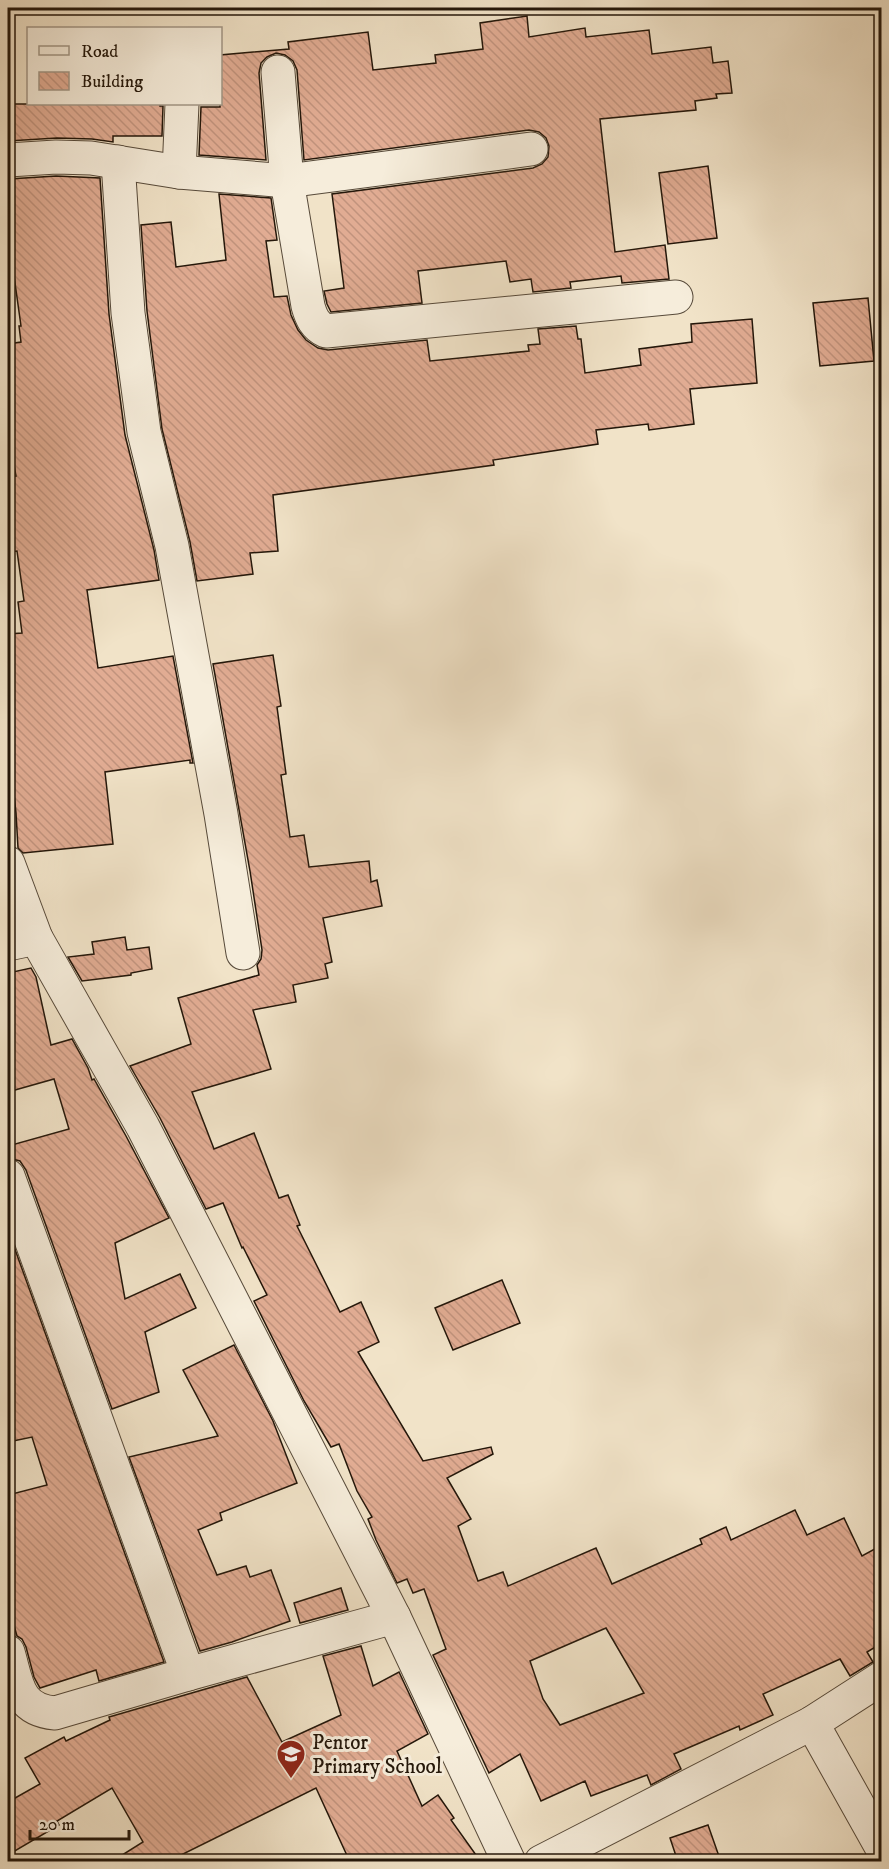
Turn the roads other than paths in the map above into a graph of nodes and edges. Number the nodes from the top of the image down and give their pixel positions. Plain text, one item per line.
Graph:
1 (278, 72) dead end
2 (182, 105) edge
3 (531, 149) dead end
4 (8, 160) edge
5 (118, 162) junction
6 (179, 172) junction
7 (287, 181) junction
8 (676, 297) dead end
9 (8, 863) edge
10 (22, 941) edge
11 (243, 953) dead end
12 (8, 1176) edge
13 (394, 1617) junction
14 (8, 1652) edge
15 (188, 1674) junction
16 (882, 1678) edge
17 (812, 1723) junction
18 (882, 1848) edge
19 (509, 1862) edge
20 (541, 1862) edge

1 - 7 street
2 - 6 street
3 - 7 street
4 - 5 street
5 - 6 street
5 - 11 street
6 - 7 street
7 - 8 street
9 - 10 street
10 - 13 street
12 - 15 street
13 - 15 street
13 - 19 street
14 - 15 street
16 - 17 street
17 - 18 street
17 - 20 street

